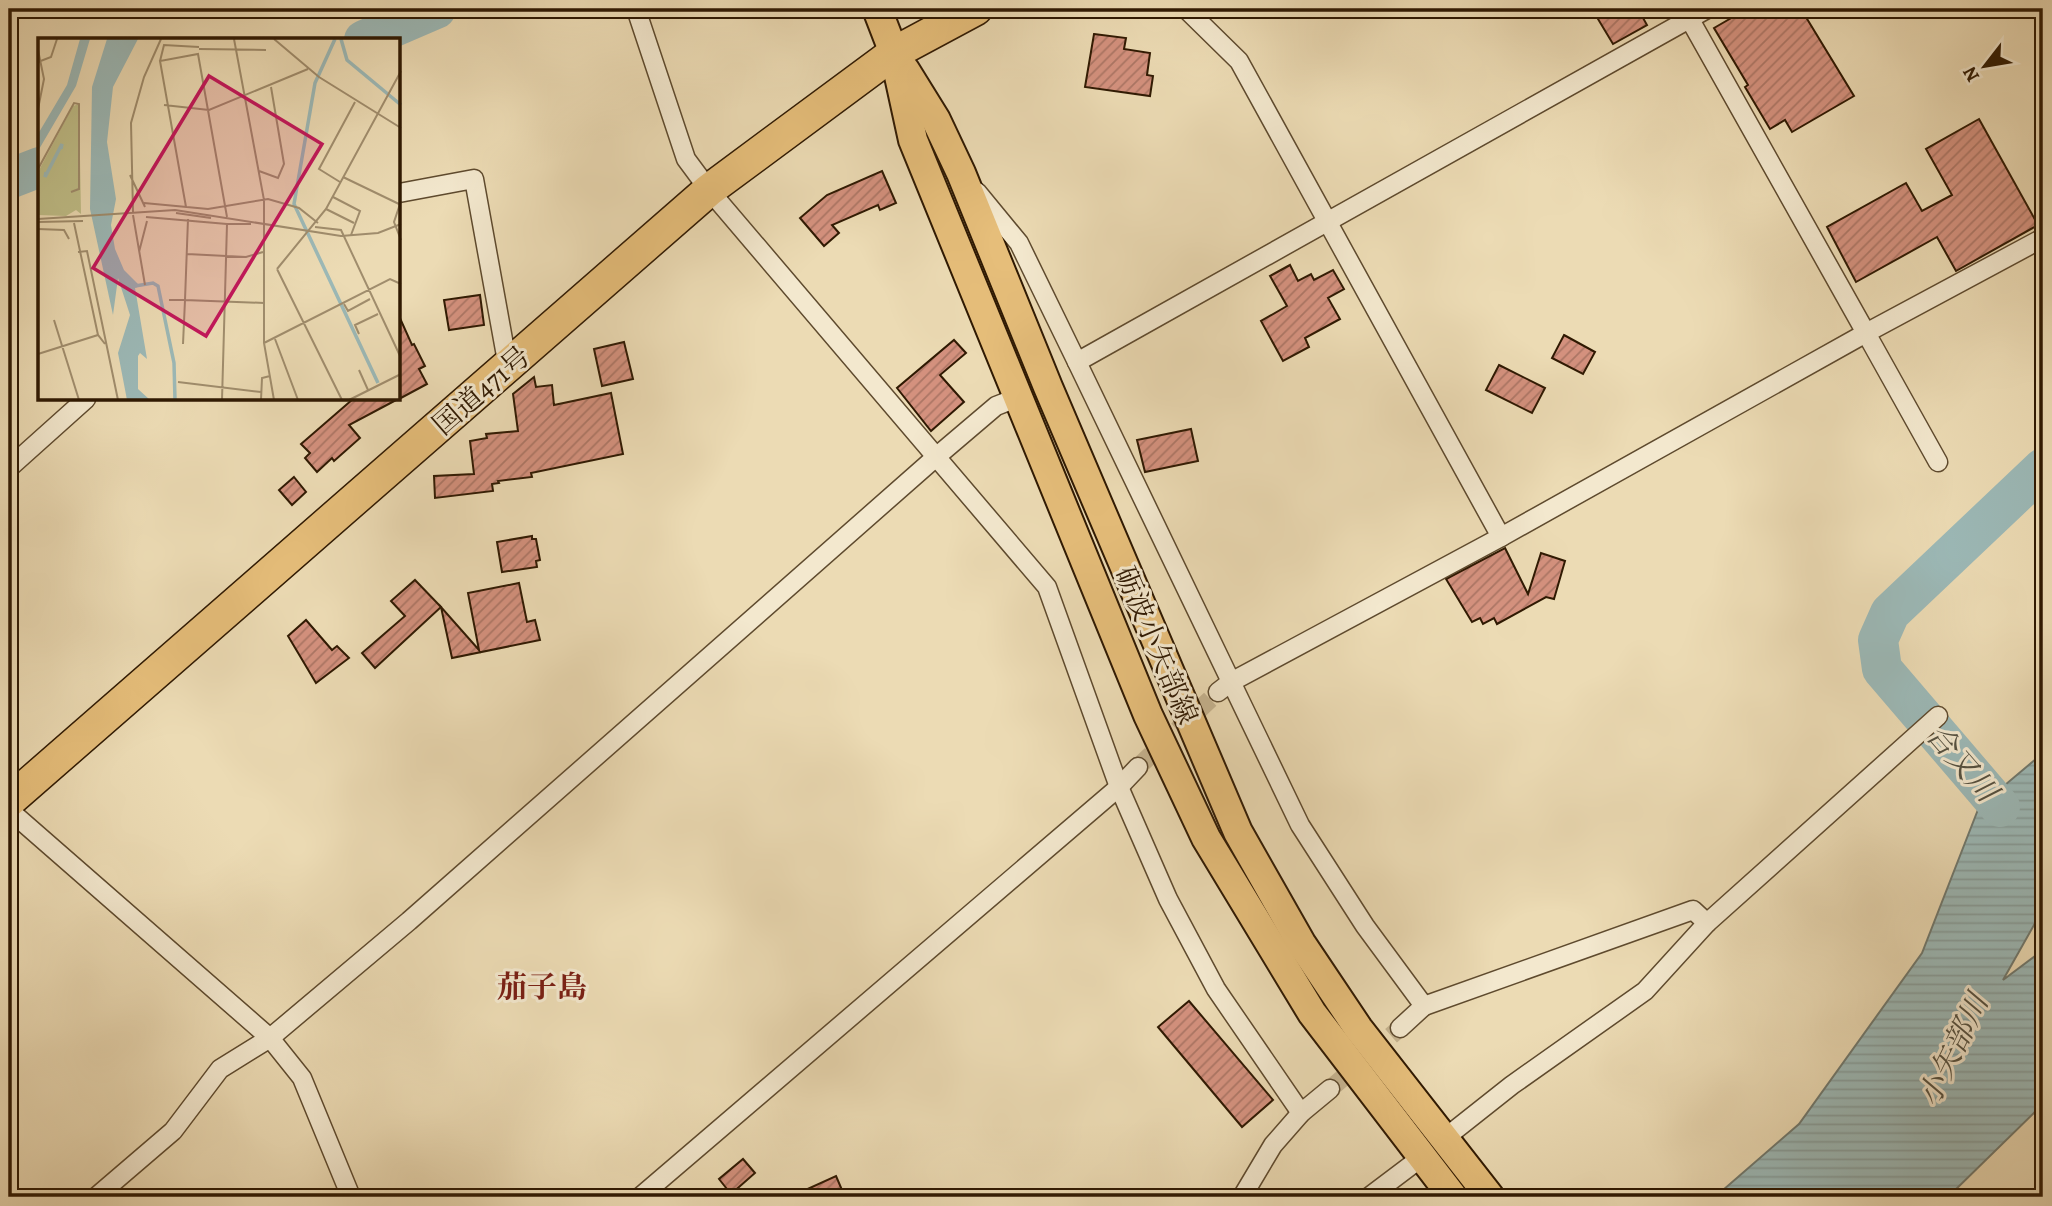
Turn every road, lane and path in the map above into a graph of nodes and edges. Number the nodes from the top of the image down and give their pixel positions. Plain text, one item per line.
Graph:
1 (636, 9) edge
2 (877, 9) edge
3 (976, 9) edge
4 (1186, 9) edge
5 (1707, 9) edge
6 (1687, 14) edge
7 (894, 52) junction
8 (961, 173) junction
9 (709, 190) junction
10 (401, 193) edge
11 (1328, 222) junction
12 (2043, 238) edge
13 (1866, 333) junction
14 (1077, 362) junction
15 (508, 367) junction
16 (1019, 397) junction
17 (84, 401) edge
18 (936, 457) junction
19 (1938, 462) dead end
20 (9, 468) edge
21 (1501, 537) junction
22 (1224, 687) junction
23 (1938, 716) dead end
24 (1138, 767) tunnel mouth
25 (1119, 787) junction
26 (9, 801) edge
27 (9, 810) edge
28 (1707, 923) junction
29 (1424, 1006) junction
30 (1400, 1028) tunnel mouth
31 (270, 1038) junction
32 (1330, 1089) tunnel mouth
33 (1301, 1113) junction
34 (1451, 1146) junction
35 (1429, 1165) junction
36 (96, 1197) edge
37 (351, 1197) edge
38 (640, 1197) edge
39 (1242, 1197) edge
40 (1369, 1197) edge
41 (1453, 1197) edge
42 (1490, 1197) edge

1 - 9 street
2 - 7 main road, 砺波小矢部線
3 - 7 highway, 国道471号
4 - 11 street
5 - 6 street
6 - 11 street
6 - 13 street
7 - 8 main road, 砺波小矢部線
7 - 9 highway, 国道471号
7 - 16 main road, 砺波小矢部線
8 - 14 street
8 - 34 main road, 砺波小矢部線
9 - 15 highway, 国道471号
9 - 18 street
10 - 15 street
11 - 14 street
11 - 21 street
12 - 13 street
13 - 19 street
13 - 21 street
14 - 22 street
15 - 26 highway, 国道471号
16 - 18 street
16 - 35 main road, 砺波小矢部線
17 - 20 street
18 - 25 street
18 - 31 street
21 - 22 street
22 - 29 street
23 - 28 street
24 - 25 street
25 - 33 street
25 - 38 street
27 - 31 street
28 - 29 street
28 - 34 street
29 - 30 street
31 - 36 street
31 - 37 street
32 - 33 street
33 - 39 street
34 - 42 main road, 砺波小矢部線
35 - 40 street
35 - 41 main road, 砺波小矢部線

